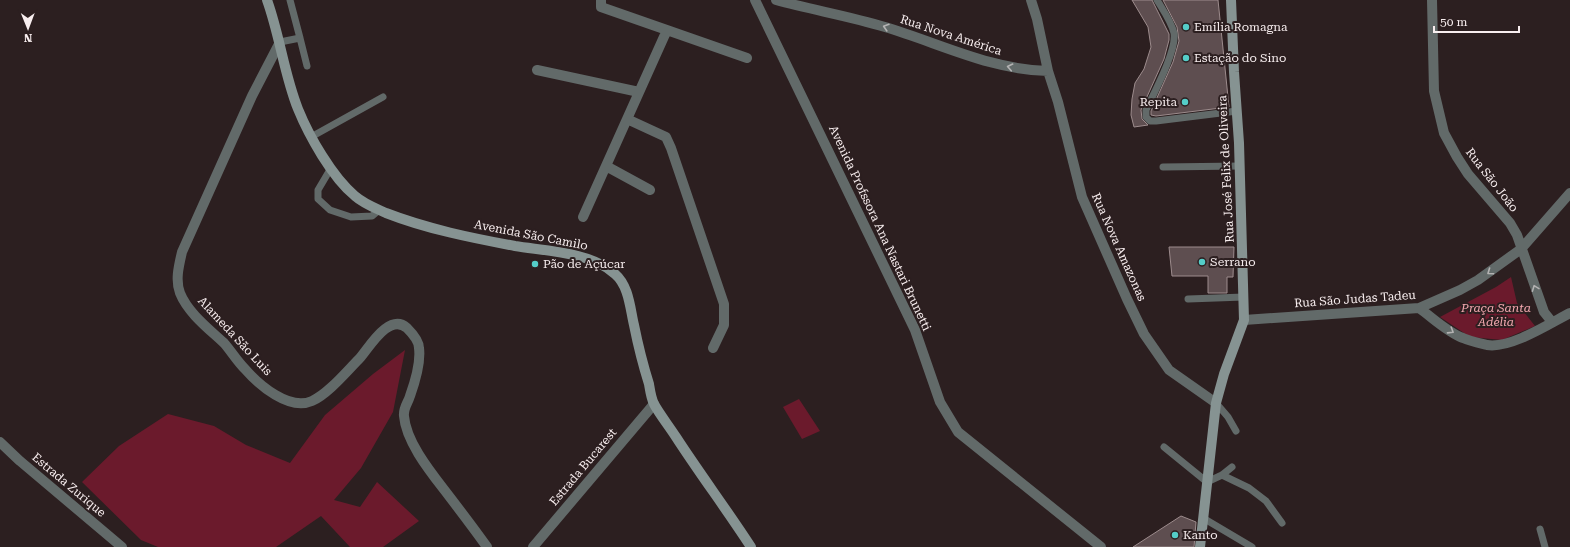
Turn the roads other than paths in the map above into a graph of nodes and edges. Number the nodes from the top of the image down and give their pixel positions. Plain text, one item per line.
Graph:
1 (268, 0) edge
2 (290, 0) edge
3 (601, 0) edge
4 (755, 0) edge
5 (776, 0) edge
6 (1031, 0) edge
7 (1157, 0) edge
8 (1231, 0) edge
9 (1432, 0) edge
10 (667, 30) junction
11 (300, 38) junction
12 (280, 42) junction
13 (747, 58) dead end
14 (306, 66) dead end
15 (537, 70) dead end
16 (1048, 71) junction
17 (639, 92) junction
18 (383, 96) dead end
19 (1237, 111) junction
20 (627, 119) junction
21 (311, 137) junction
22 (606, 166) junction
23 (1240, 166) junction
24 (331, 168) junction
25 (1163, 168) dead end
26 (650, 190) dead end
27 (1570, 193) edge
28 (379, 210) junction
29 (583, 217) dead end
30 (1521, 249) junction
31 (1244, 297) junction
32 (1188, 299) dead end
33 (1419, 308) junction
34 (1570, 313) edge
35 (1244, 320) junction
36 (1552, 322) junction
37 (713, 348) dead end
38 (1216, 403) junction
39 (654, 404) junction
40 (1236, 431) dead end
41 (0, 442) edge
42 (1164, 447) dead end
43 (1232, 467) dead end
44 (1222, 475) junction
45 (1207, 482) junction
46 (1203, 518) junction
47 (1282, 523) dead end
48 (1540, 529) dead end
49 (122, 547) edge
50 (488, 547) edge
51 (533, 547) edge
52 (751, 547) edge
53 (1101, 547) edge
54 (1200, 547) edge
55 (1252, 547) edge
56 (1545, 547) edge

1 - 12 main road, Avenida São Camilo
2 - 11 lane
3 - 10 street
4 - 53 street, Avenida Profssora Ana Nastari Brunetti
16 -> 5 street, Rua Nova América
6 - 16 street
7 - 19 lane
8 - 19 main road, Rua José Felix de Oliveira
9 - 30 street, Rua São João
10 - 13 street
10 - 17 street
11 - 12 lane
11 - 14 lane
12 - 21 main road, Avenida São Camilo
12 - 50 street, Alameda São Luis
15 - 17 street
16 - 38 street, Rua Nova Amazonas
17 - 20 street
18 - 21 lane
19 - 23 main road, Rua José Felix de Oliveira
20 - 22 street
20 - 37 street
21 - 24 main road, Avenida São Camilo
22 - 26 street
22 - 29 street
23 - 25 lane
23 - 31 main road, Rua José Felix de Oliveira
24 - 28 main road, Avenida São Camilo
24 - 28 lane
27 - 30 street, Rua São Judas Tadeu
28 - 39 main road, Avenida São Camilo
30 -> 33 street, Rua São Judas Tadeu
36 -> 30 street, Rua São João
31 - 32 lane
31 - 35 main road, Rua José Felix de Oliveira
33 - 35 street, Rua São Judas Tadeu
33 -> 36 street
34 - 36 street
35 - 38 main road, Rua José Felix de Oliveira
38 - 40 lane
38 - 45 main road, Rua José Felix de Oliveira
39 - 51 street, Estrada Bucarest
39 - 52 main road, Avenida São Camilo
41 - 49 street, Estrada Zurique
42 - 45 lane
43 - 44 lane
44 - 45 lane
44 - 47 lane
45 - 46 main road, Rua José Felix de Oliveira
46 - 54 main road, Rua José Felix de Oliveira
46 - 55 lane
48 - 56 lane

